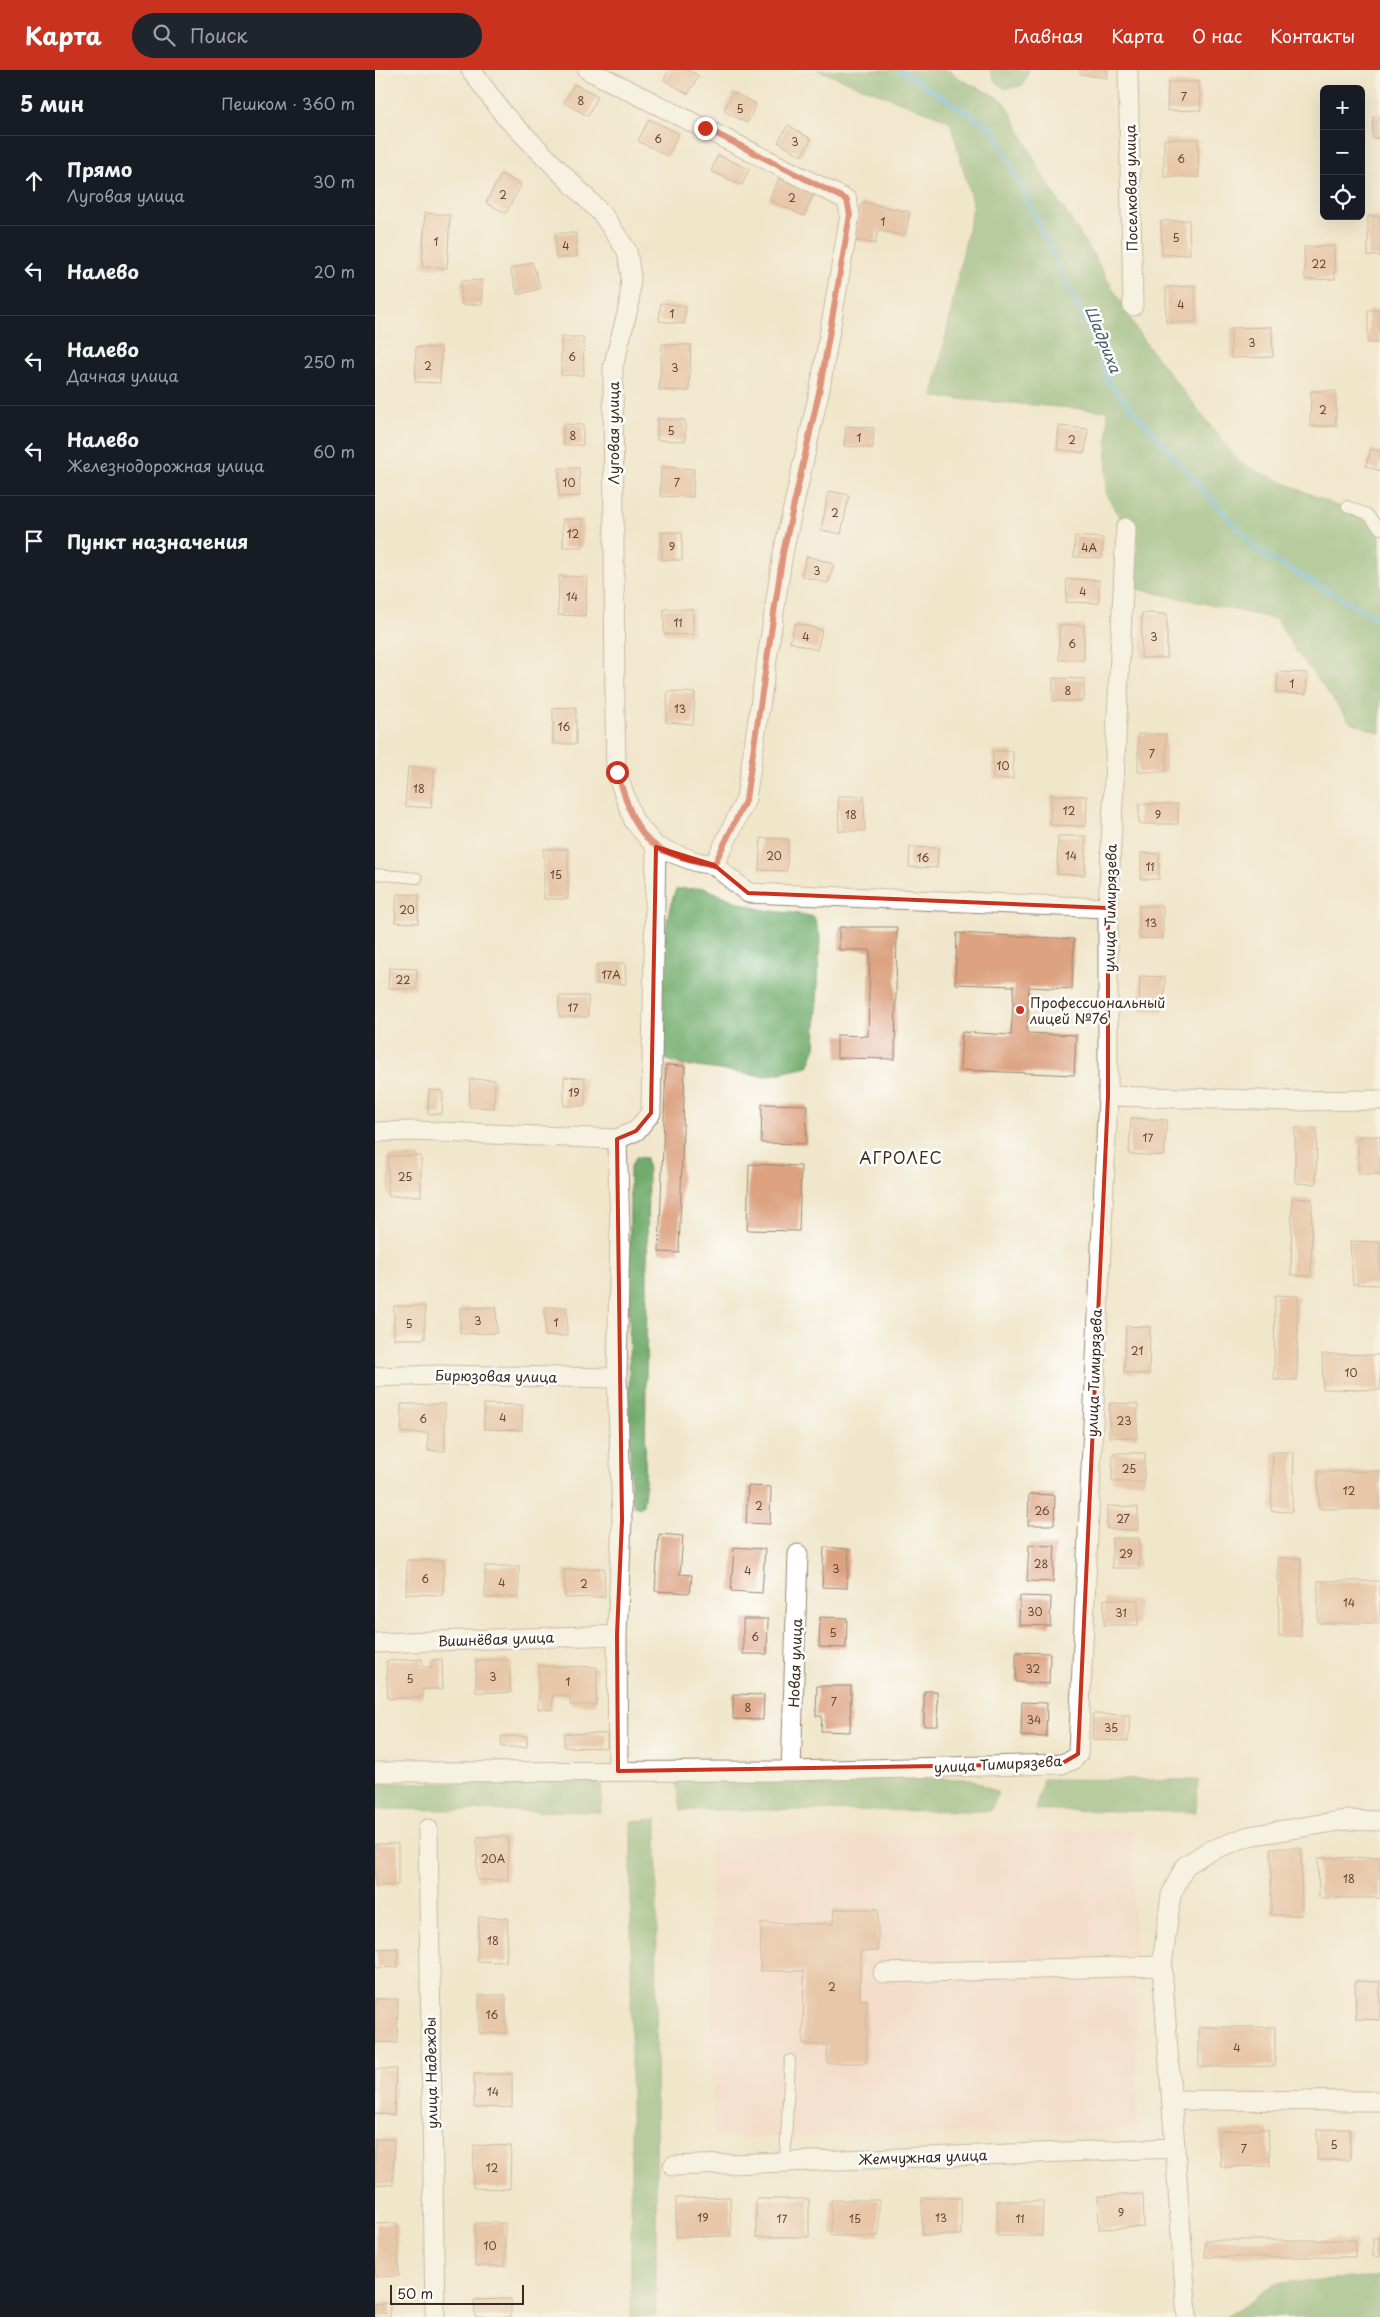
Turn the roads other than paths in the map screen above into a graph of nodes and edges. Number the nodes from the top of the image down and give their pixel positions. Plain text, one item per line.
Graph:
1 (471, 70) edge
2 (588, 70) edge
3 (1128, 70) edge
4 (1133, 306) dead end
5 (1347, 506) dead end
6 (1126, 528) dead end
7 (1380, 529) edge
8 (656, 847) junction
9 (714, 865) junction
10 (375, 874) edge
11 (417, 878) dead end
12 (1108, 908) junction
13 (1108, 1096) junction
14 (1380, 1100) edge
15 (375, 1132) edge
16 (617, 1139) junction
17 (375, 1377) edge
18 (617, 1378) junction
19 (798, 1554) dead end
20 (617, 1635) junction
21 (375, 1643) edge
22 (618, 1771) junction
23 (791, 1771) junction
24 (375, 1772) edge
25 (1380, 1821) edge
26 (428, 1829) dead end
27 (1162, 1966) junction
28 (883, 1973) dead end
29 (791, 2060) dead end
30 (1172, 2100) junction
31 (1380, 2101) edge
32 (1174, 2148) junction
33 (785, 2162) junction
34 (673, 2166) dead end
35 (435, 2317) edge
36 (1187, 2317) edge

1 - 8 street, Луговая улица
2 - 9 street
3 - 4 street, Поселковая улица
5 - 7 lane
6 - 12 street, улица Тимирязева
8 - 9 street
8 - 16 street
9 - 12 street
10 - 11 lane
12 - 13 street, улица Тимирязева
13 - 14 street
13 - 23 street, улица Тимирязева
15 - 16 street
16 - 18 street
17 - 18 street, Бирюзовая улица
18 - 20 street
19 - 23 street, Новая улица
20 - 21 street, Вишнёвая улица
20 - 22 street
22 - 23 street, улица Тимирязева
22 - 24 street, улица Тимирязева
25 - 27 street
26 - 35 street, улица Надежды
27 - 28 street
27 - 30 street
29 - 33 lane
30 - 31 street
30 - 32 street
32 - 33 street, Жемчужная улица
32 - 36 street
33 - 34 street, Жемчужная улица

